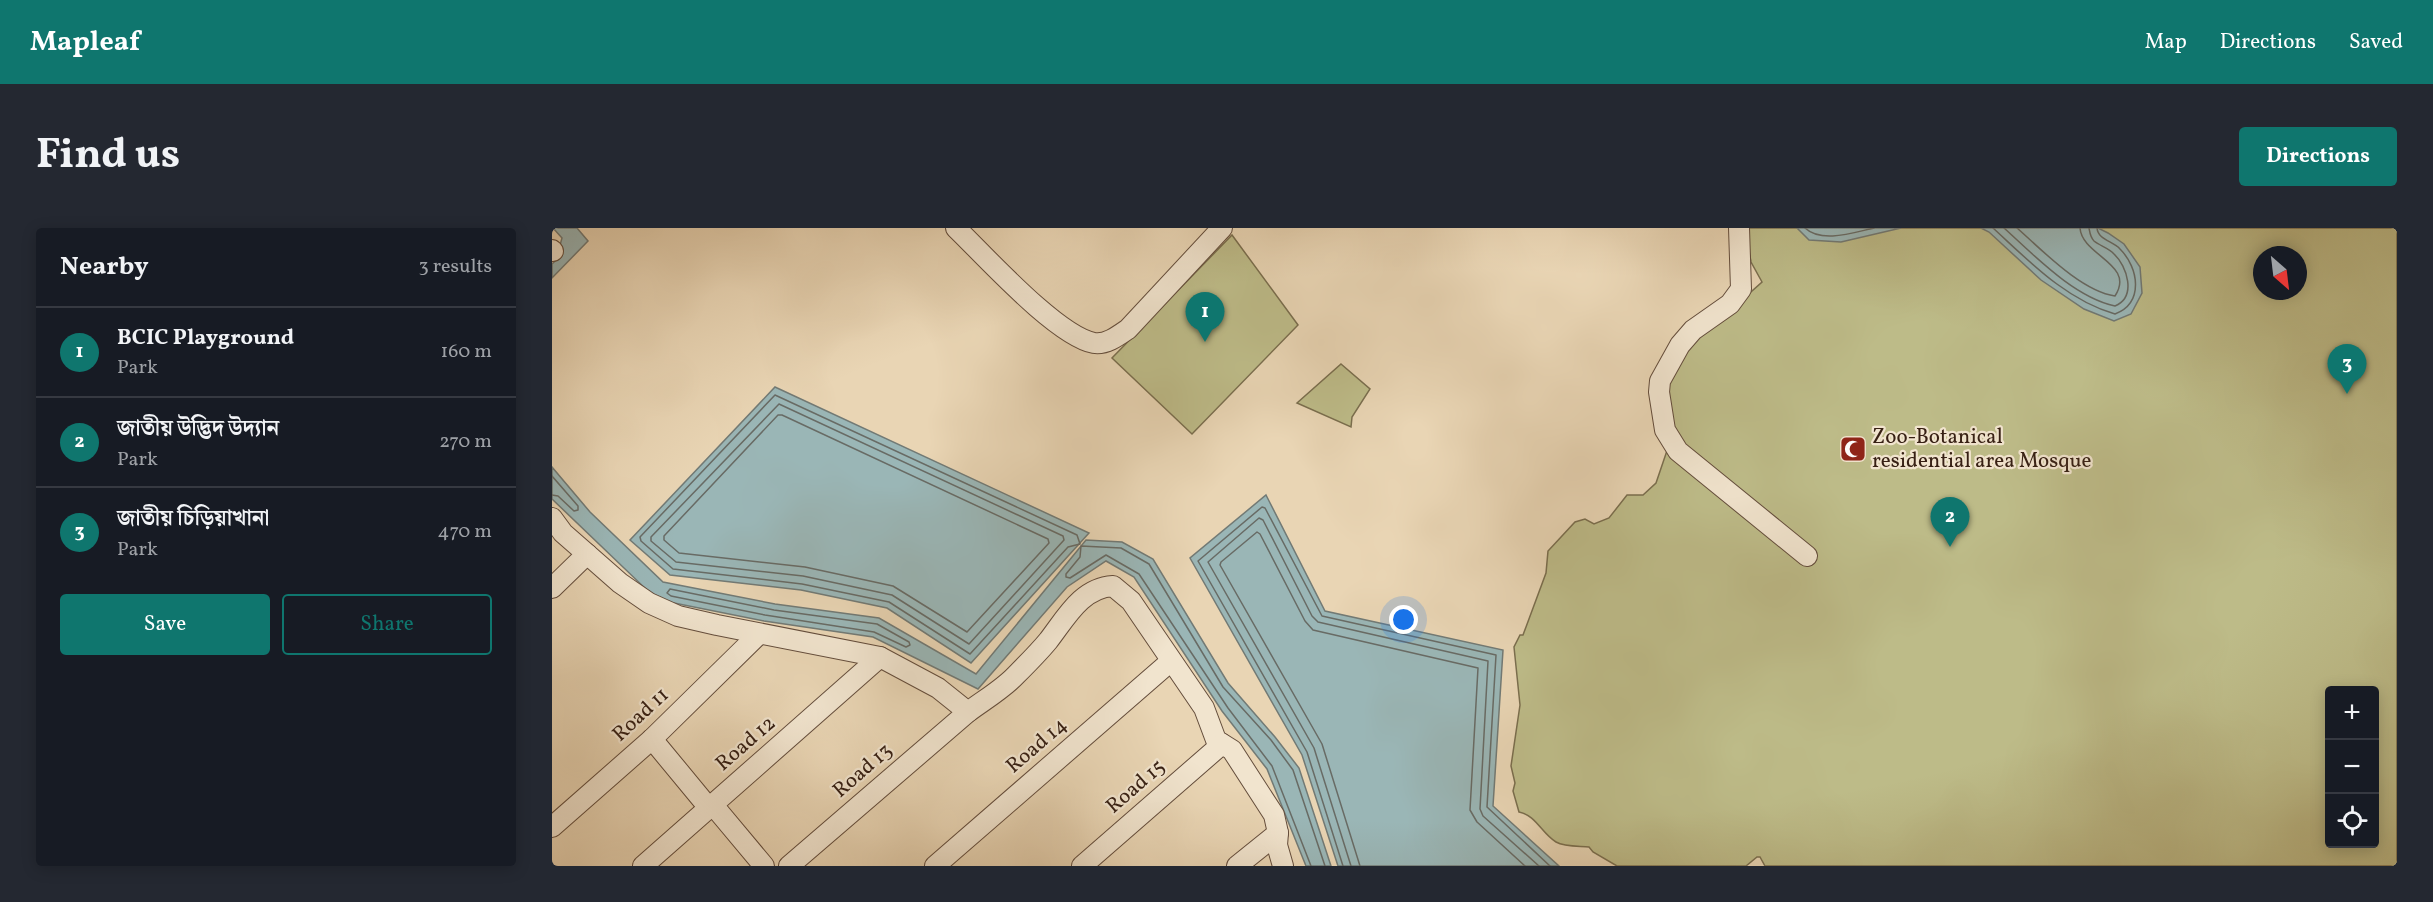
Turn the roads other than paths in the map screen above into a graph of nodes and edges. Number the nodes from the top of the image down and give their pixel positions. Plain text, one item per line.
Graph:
1 (956, 228) edge
2 (1222, 228) edge
3 (1739, 228) edge
4 (557, 526) edge
5 (587, 554) junction
6 (1807, 556) dead end
7 (552, 588) edge
8 (759, 634) junction
9 (880, 657) junction
10 (1171, 661) junction
11 (968, 712) junction
12 (652, 739) junction
13 (1222, 744) junction
14 (711, 807) junction
15 (552, 827) edge
16 (1278, 833) junction
17 (643, 866) edge
18 (764, 866) edge
19 (789, 866) edge
20 (935, 866) edge
21 (1082, 866) edge
22 (1237, 866) edge
23 (1283, 866) edge

1 - 2 street
3 - 6 street
4 - 5 street
5 - 7 street
5 - 8 street
8 - 9 street
8 - 12 street, Road 11
9 - 11 street
9 - 14 street, Road 12
10 - 11 street, Road 13
10 - 13 street
10 - 20 street, Road 14
11 - 19 street, Road 13
12 - 14 street
12 - 15 street, Road 11
13 - 16 street
13 - 21 street, Road 15
14 - 17 street, Road 12
14 - 18 street
16 - 22 street
16 - 23 street

